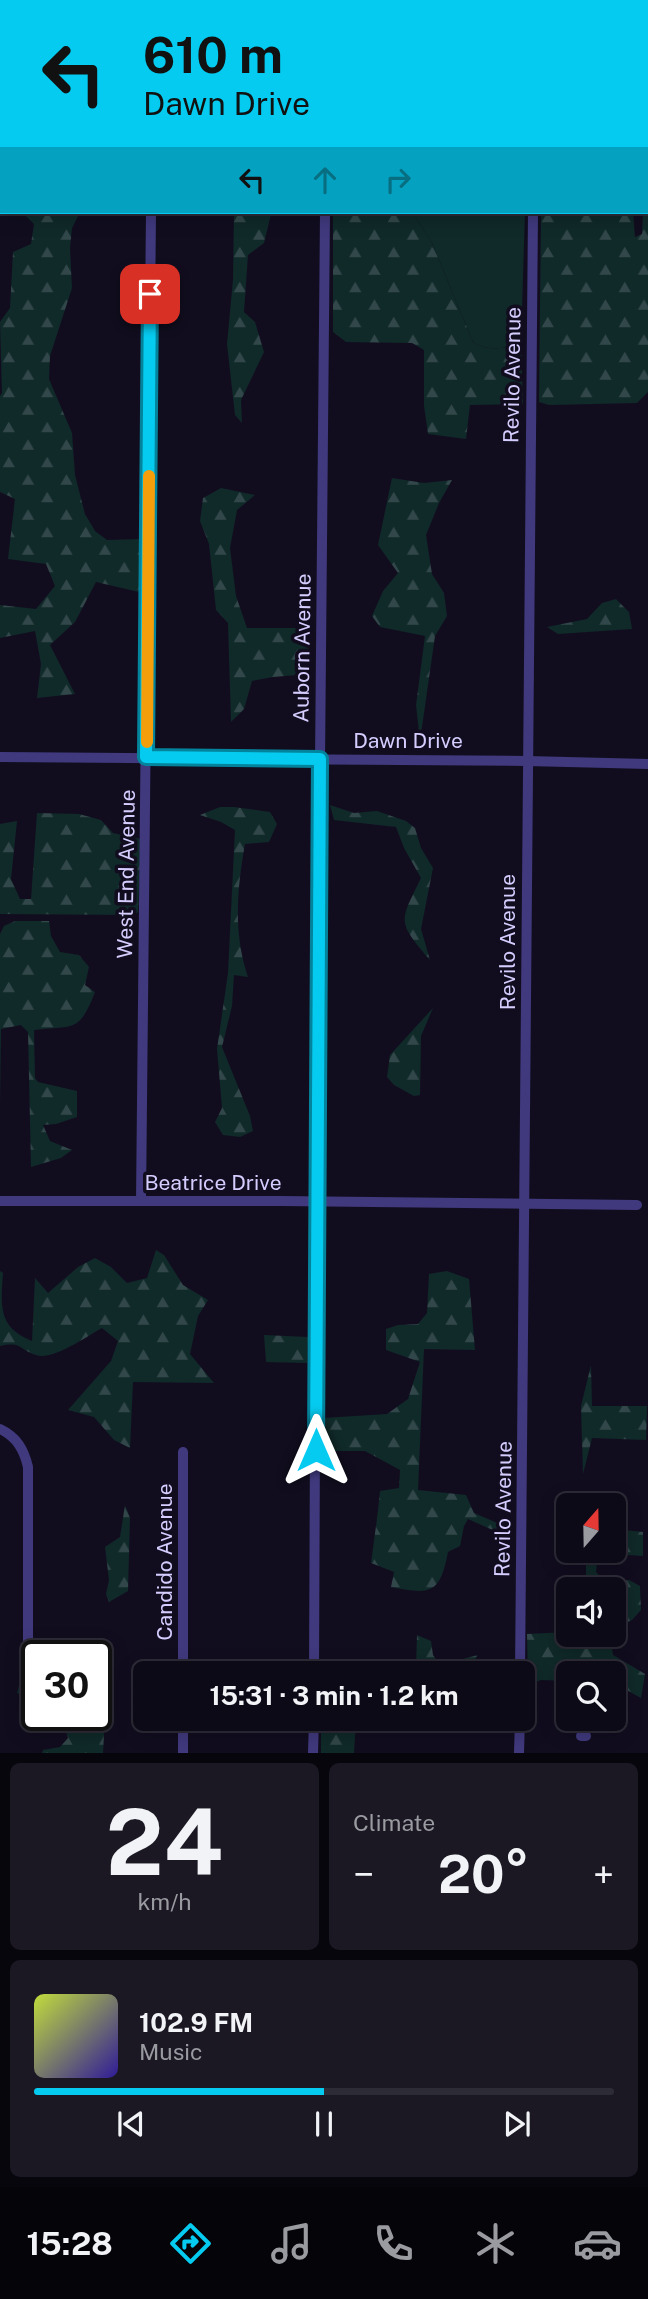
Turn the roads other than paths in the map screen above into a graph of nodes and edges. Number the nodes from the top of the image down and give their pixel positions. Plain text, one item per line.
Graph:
1 (151, 214) edge
2 (325, 214) edge
3 (533, 214) edge
4 (0, 757) edge
5 (146, 757) junction
6 (320, 759) junction
7 (527, 761) junction
8 (648, 764) edge
9 (0, 1201) edge
10 (141, 1202) junction
11 (316, 1202) junction
12 (525, 1204) junction
13 (637, 1205) dead end
14 (0, 1429) edge
15 (183, 1452) dead end
16 (28, 1640) edge
17 (183, 1661) edge
18 (314, 1661) edge
19 (520, 1661) edge
20 (183, 1731) edge
21 (314, 1731) edge
22 (520, 1731) edge
23 (183, 1753) edge
24 (313, 1753) edge
25 (519, 1753) edge

1 - 5 street, West End Avenue
2 - 6 street, Auborn Avenue
3 - 7 street, Revilo Avenue
4 - 5 street, Dawn Drive
5 - 6 street, Dawn Drive
5 - 10 street, West End Avenue
6 - 7 street, Dawn Drive
6 - 11 street, Auborn Avenue
7 - 8 street, Dawn Drive
7 - 12 street, Revilo Avenue
9 - 10 street, Beatrice Drive
10 - 11 street, Beatrice Drive
11 - 12 street, Beatrice Drive
11 - 18 street, Auborn Avenue
12 - 13 street, Beatrice Drive
12 - 19 street, Revilo Avenue
14 - 16 street
15 - 17 street, Candido Avenue
20 - 23 street
21 - 24 street
22 - 25 street

